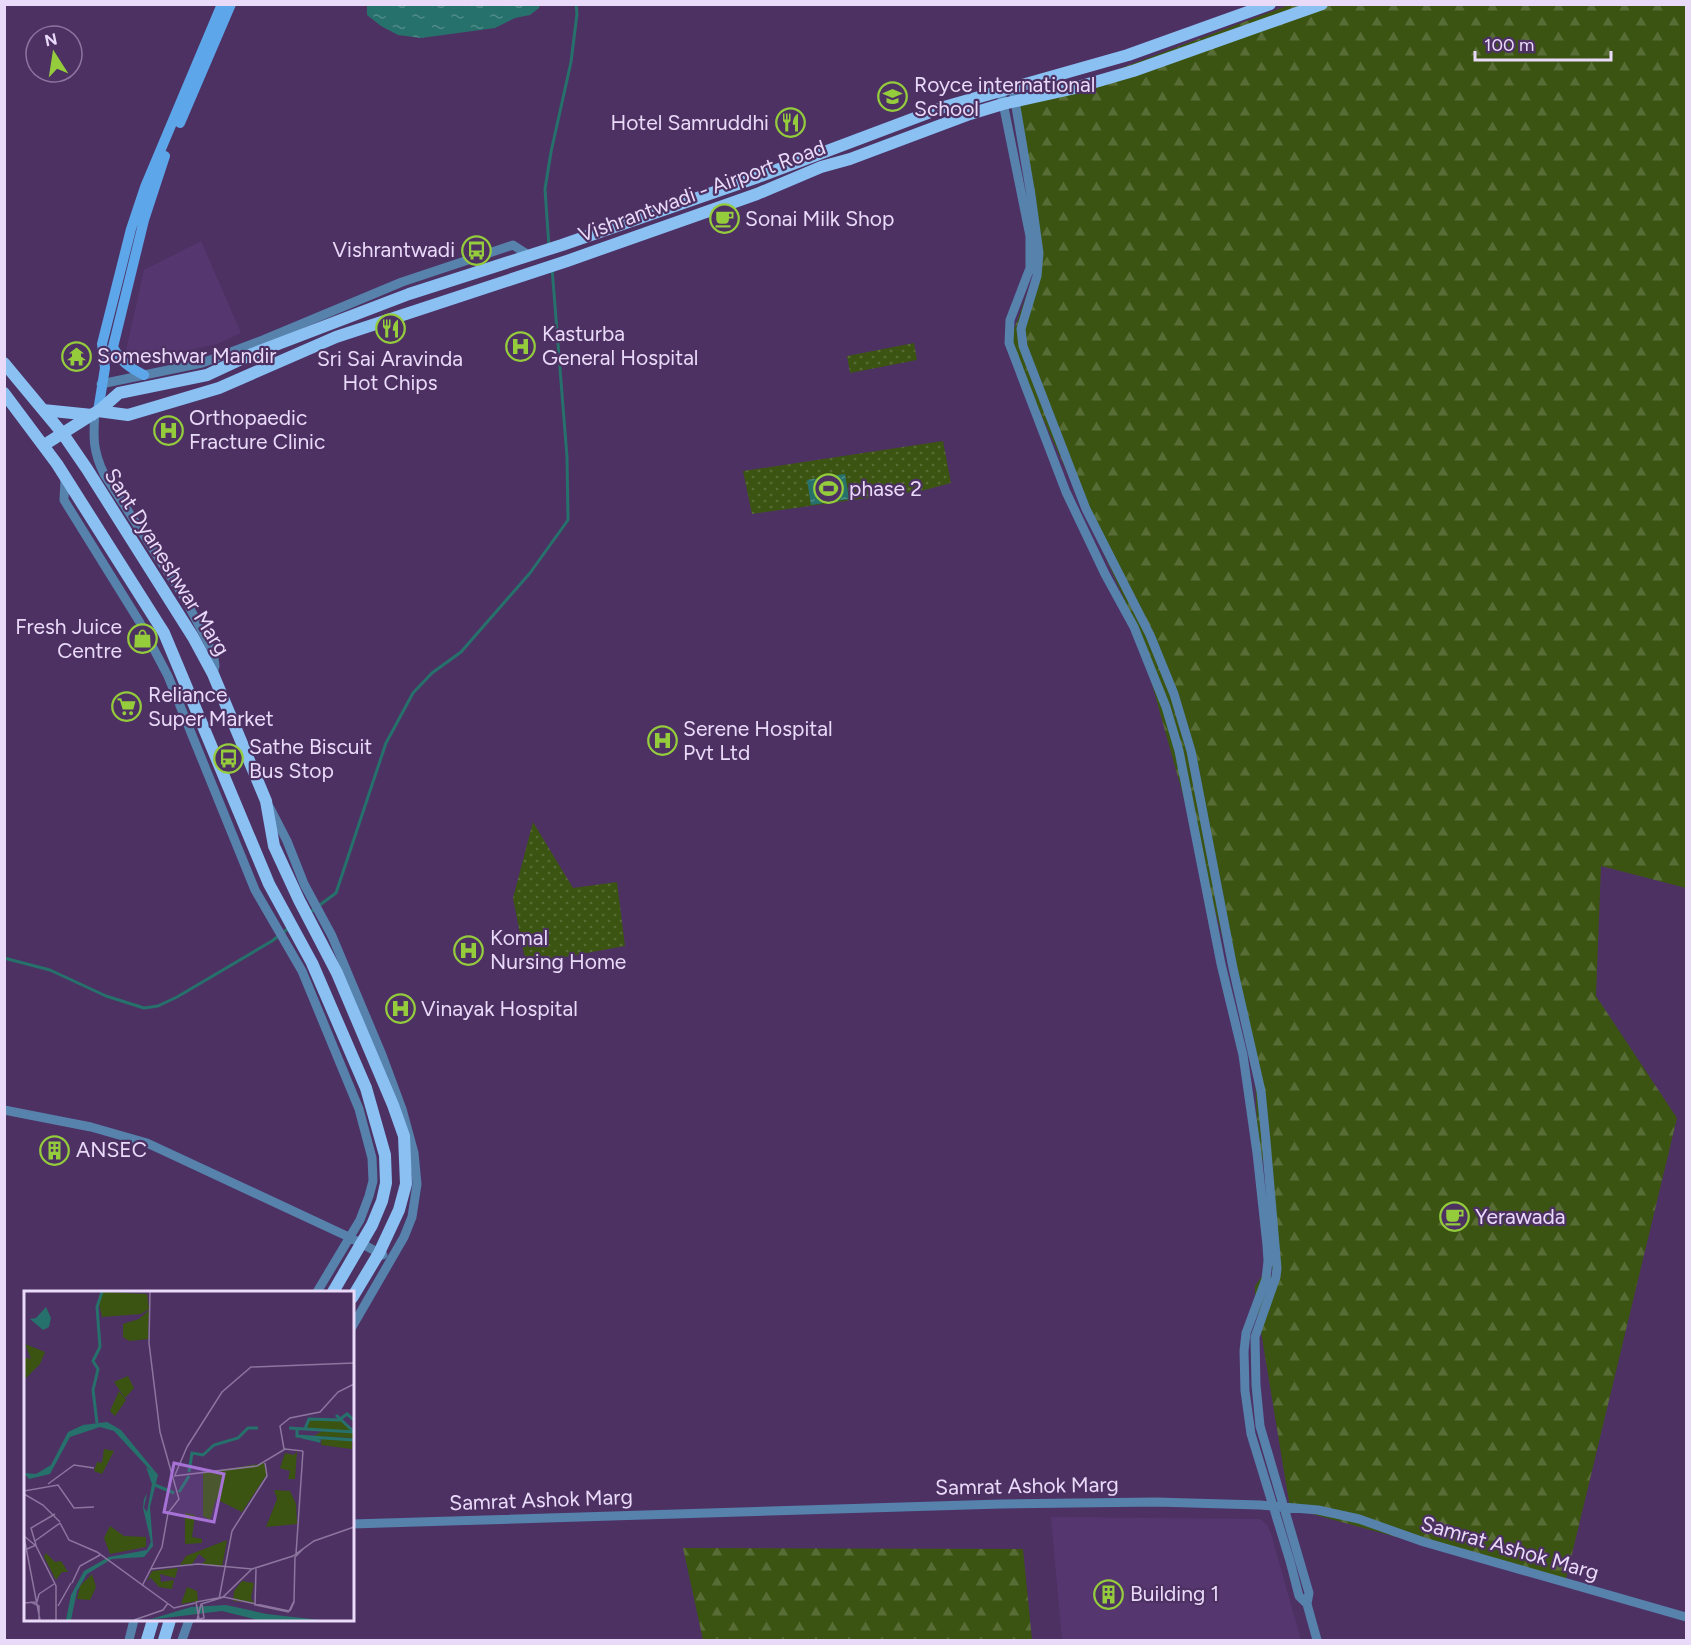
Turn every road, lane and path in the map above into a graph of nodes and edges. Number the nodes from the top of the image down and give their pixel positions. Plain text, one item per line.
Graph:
1 (222, 4) edge
2 (231, 4) edge
3 (1270, 4) edge
4 (1322, 4) edge
5 (1012, 87) junction
6 (1000, 90) junction
7 (1009, 103) junction
8 (564, 244) junction
9 (535, 254) junction
10 (570, 260) junction
11 (113, 347) junction
12 (105, 361) junction
13 (4, 363) edge
14 (144, 375) junction
15 (101, 384) junction
16 (4, 393) edge
17 (43, 410) junction
18 (95, 413) junction
19 (63, 434) junction
20 (44, 445) junction
21 (65, 479) junction
22 (213, 674) junction
23 (266, 807) junction
24 (323, 932) junction
25 (297, 948) junction
26 (402, 1079) dead end
27 (392, 1082) junction
28 (4, 1110) edge
29 (356, 1240) junction
30 (385, 1256) junction
31 (318, 1291) edge
32 (334, 1291) edge
33 (354, 1295) edge
34 (354, 1324) edge
35 (1274, 1506) junction
36 (1284, 1507) junction
37 (354, 1524) edge
38 (1307, 1604) junction
39 (1686, 1617) edge
40 (134, 1621) edge
41 (153, 1621) edge
42 (170, 1621) edge
43 (189, 1621) edge
44 (129, 1641) edge
45 (147, 1641) edge
46 (164, 1641) edge
47 (182, 1641) edge
48 (1317, 1641) edge

1 - 12 main road
2 - 11 main road
3 - 5 main road, Vishrantwadi - Airport Road
4 - 7 main road, Vishrantwadi - Airport Road
5 - 6 main road, Vishrantwadi - Airport Road
5 - 7 street
6 - 7 street
6 - 8 main road, Vishrantwadi - Airport Road
7 - 10 main road, Vishrantwadi - Airport Road
7 - 35 street
7 - 36 street
8 - 9 main road, Vishrantwadi - Airport Road
8 - 10 main road
9 - 14 street
9 - 18 main road, Vishrantwadi - Airport Road
10 - 18 main road, Vishrantwadi - Airport Road
11 - 12 main road
11 - 14 main road
12 - 15 main road
13 - 17 main road, Sant Dyaneshwar Marg
14 - 15 street
15 - 18 main road
16 - 20 main road, Sant Dyaneshwar Marg
17 - 18 main road
17 - 19 main road, Sant Dyaneshwar Marg
18 - 19 main road, Vishrantwadi - Airport Road
18 - 22 street
19 - 20 main road, Vishrantwadi - Airport Road
19 - 22 main road, Sant Dyaneshwar Marg
20 - 21 main road, Sant Dyaneshwar Marg
21 - 25 main road, Sant Dyaneshwar Marg
21 - 25 street
22 - 23 main road, Sant Dyaneshwar Marg
23 - 24 street
23 - 24 main road, Sant Dyaneshwar Marg
24 - 27 street
24 - 30 main road
25 - 29 main road
26 - 27 street
27 - 30 street
28 - 29 street
29 - 30 street
29 - 31 street
29 - 32 main road
30 - 33 main road
30 - 34 street
35 - 36 street, Samrat Ashok Marg
35 - 37 street, Samrat Ashok Marg
35 - 38 street
36 - 38 street
36 - 39 street, Samrat Ashok Marg
38 - 48 street
40 - 44 street
41 - 45 main road
42 - 46 main road
43 - 47 street

